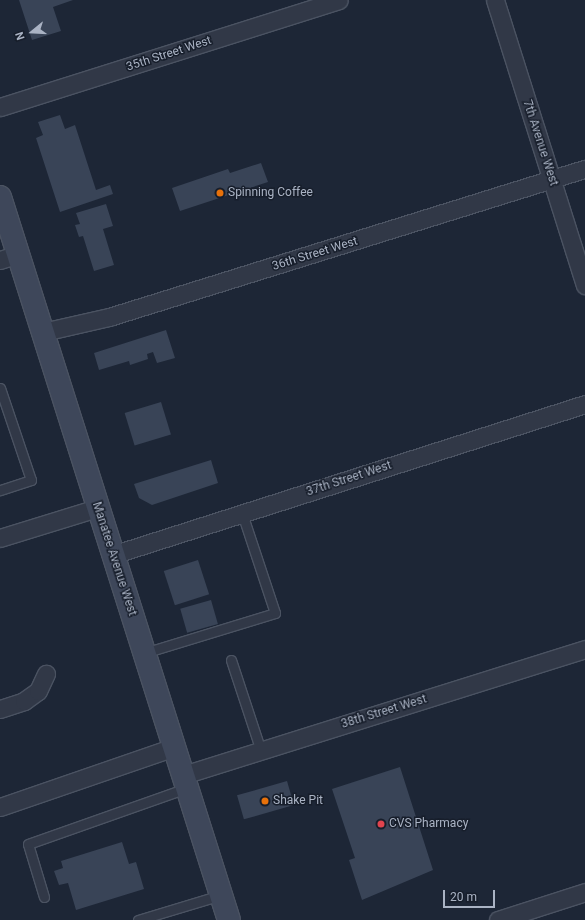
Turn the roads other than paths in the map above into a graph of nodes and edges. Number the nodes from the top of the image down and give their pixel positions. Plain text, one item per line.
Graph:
1 (339, 0) edge
2 (495, 0) edge
3 (0, 107) edge
4 (585, 169) edge
5 (552, 180) junction
6 (0, 197) edge
7 (9, 257) edge
8 (585, 285) edge
9 (43, 332) junction
10 (0, 388) edge
11 (585, 404) edge
12 (0, 490) edge
13 (97, 508) junction
14 (242, 513) junction
15 (0, 538) edge
16 (112, 555) junction
17 (585, 649) edge
18 (144, 654) junction
19 (231, 660) dead end
20 (46, 674) dead end
21 (0, 709) edge
22 (174, 747) junction
23 (261, 751) junction
24 (185, 781) junction
25 (0, 807) edge
26 (585, 892) edge
27 (221, 895) junction
28 (44, 897) dead end
29 (138, 920) edge
30 (229, 920) edge
31 (498, 920) edge

1 - 3 street, 35th Street West
2 - 5 street, 7th Avenue West
4 - 5 street, 36th Street West
5 - 8 street, 7th Avenue West
5 - 9 street, 36th Street West
6 - 7 main road, Manatee Avenue West
7 - 9 main road, Manatee Avenue West
9 - 13 main road, Manatee Avenue West
10 - 12 lane
11 - 14 street, 37th Street West
13 - 15 street
13 - 16 main road, Manatee Avenue West
14 - 16 street, 37th Street West
14 - 18 lane
16 - 18 main road, Manatee Avenue West
17 - 23 street, 38th Street West
18 - 22 main road, Manatee Avenue West
19 - 23 lane
20 - 21 street
22 - 24 main road, Manatee Avenue West
22 - 25 street
23 - 24 street, 38th Street West
24 - 27 main road, Manatee Avenue West
24 - 28 lane
26 - 31 street
27 - 29 lane
27 - 30 main road, Manatee Avenue West

